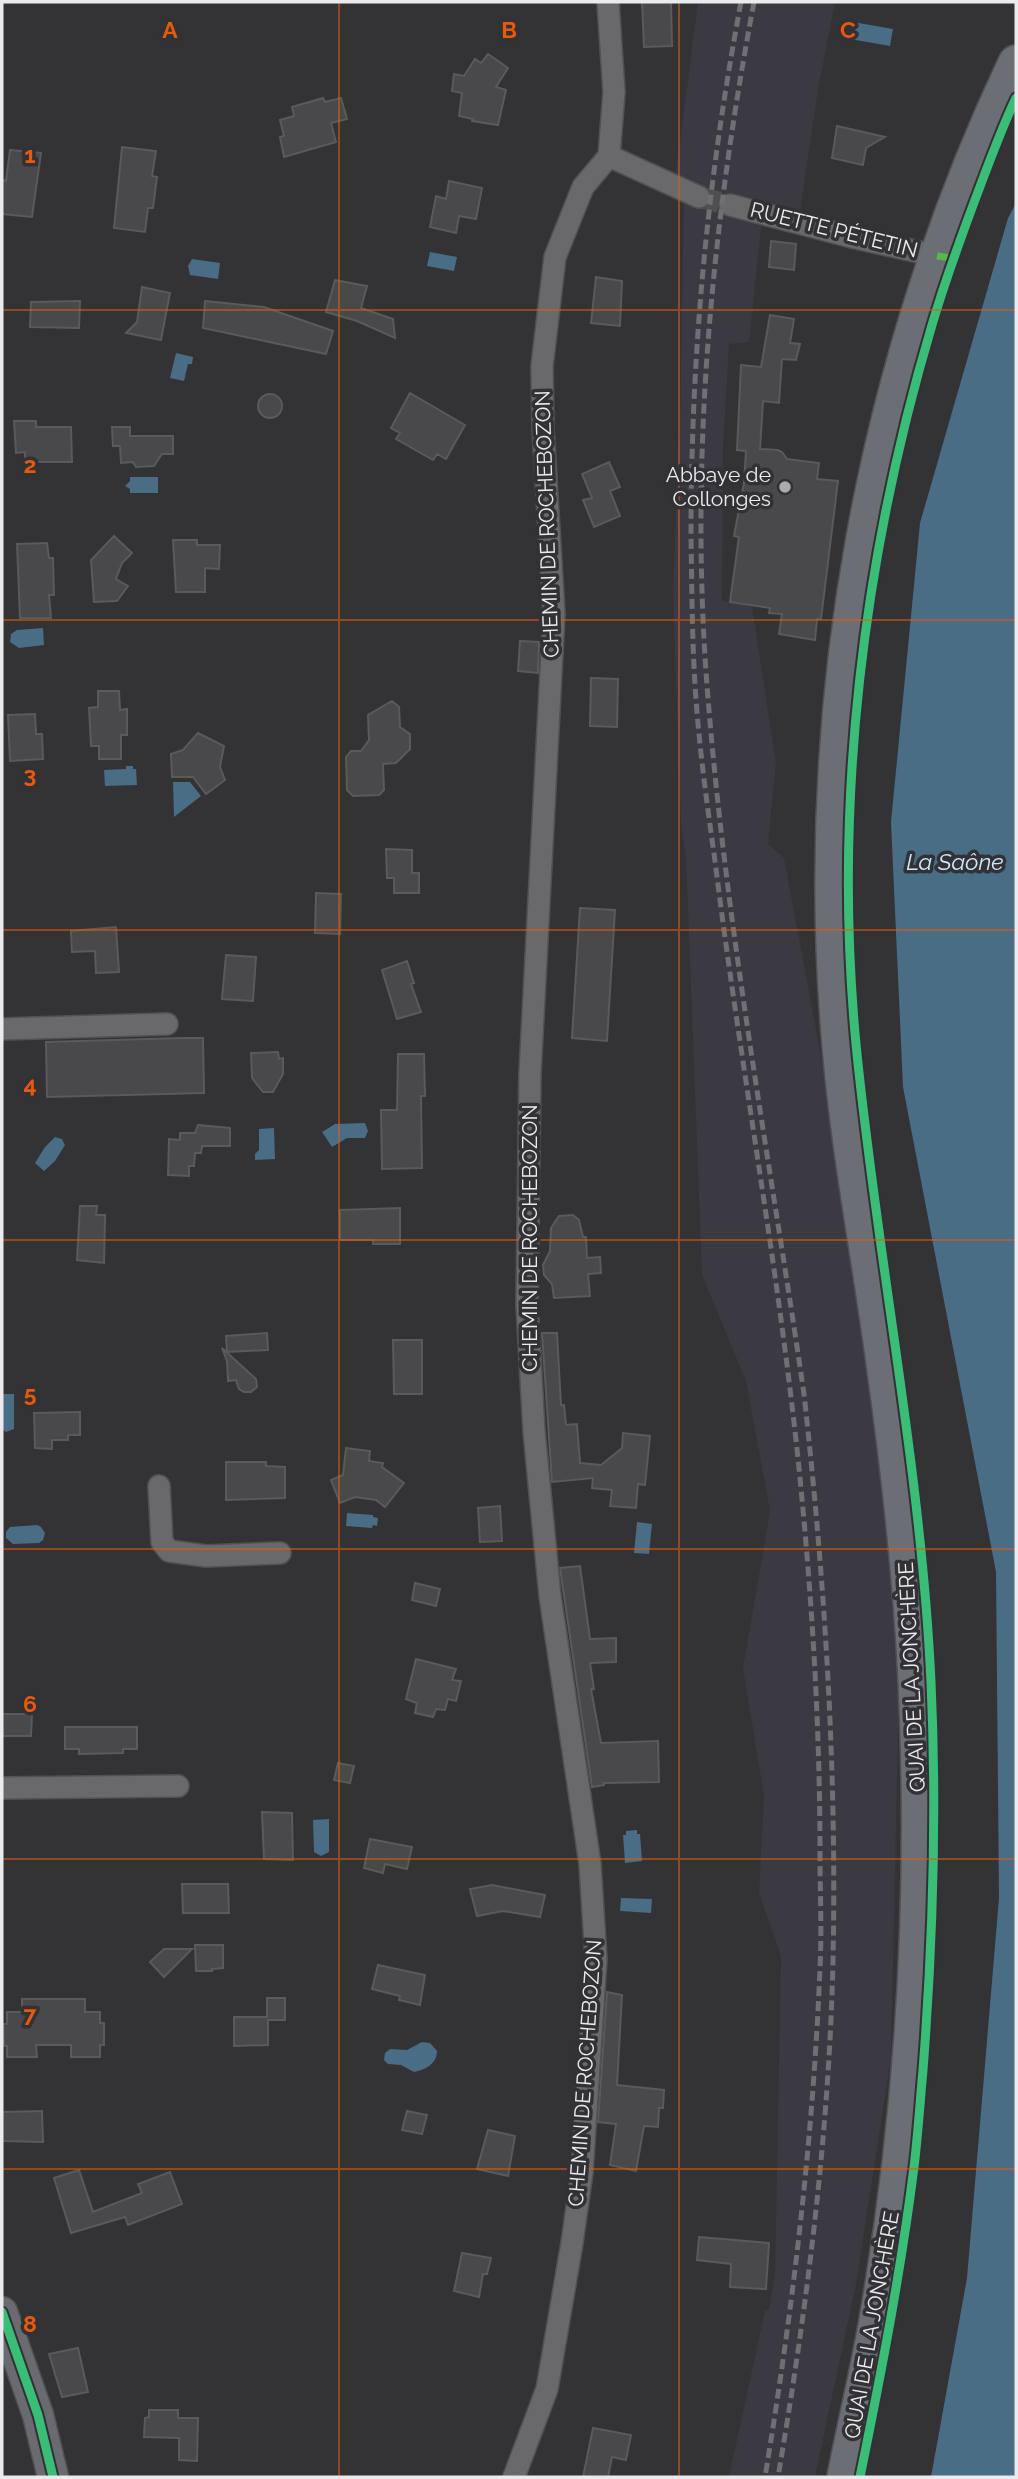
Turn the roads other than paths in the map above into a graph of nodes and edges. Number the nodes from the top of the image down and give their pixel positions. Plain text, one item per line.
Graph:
1 (608, 2) edge
2 (1016, 63) edge
3 (610, 156) junction
4 (699, 197) tunnel mouth
5 (730, 205) tunnel mouth
6 (937, 256) junction
7 (167, 1024) dead end
8 (2, 1029) edge
9 (159, 1486) dead end
10 (280, 1553) dead end
11 (178, 1786) dead end
12 (2, 1788) edge
13 (2, 2312) edge
14 (53, 2477) edge
15 (514, 2477) edge
16 (845, 2477) edge

1 - 3 street
2 - 6 main road, QUAI DE LA JONCHÈRE
3 - 4 street
3 - 15 street, CHEMIN DE ROCHEBOZON
5 - 6 street, RUETTE PÉTETIN
6 - 16 main road, QUAI DE LA JONCHÈRE
7 - 8 street
9 - 10 street
11 - 12 street
13 - 14 street

